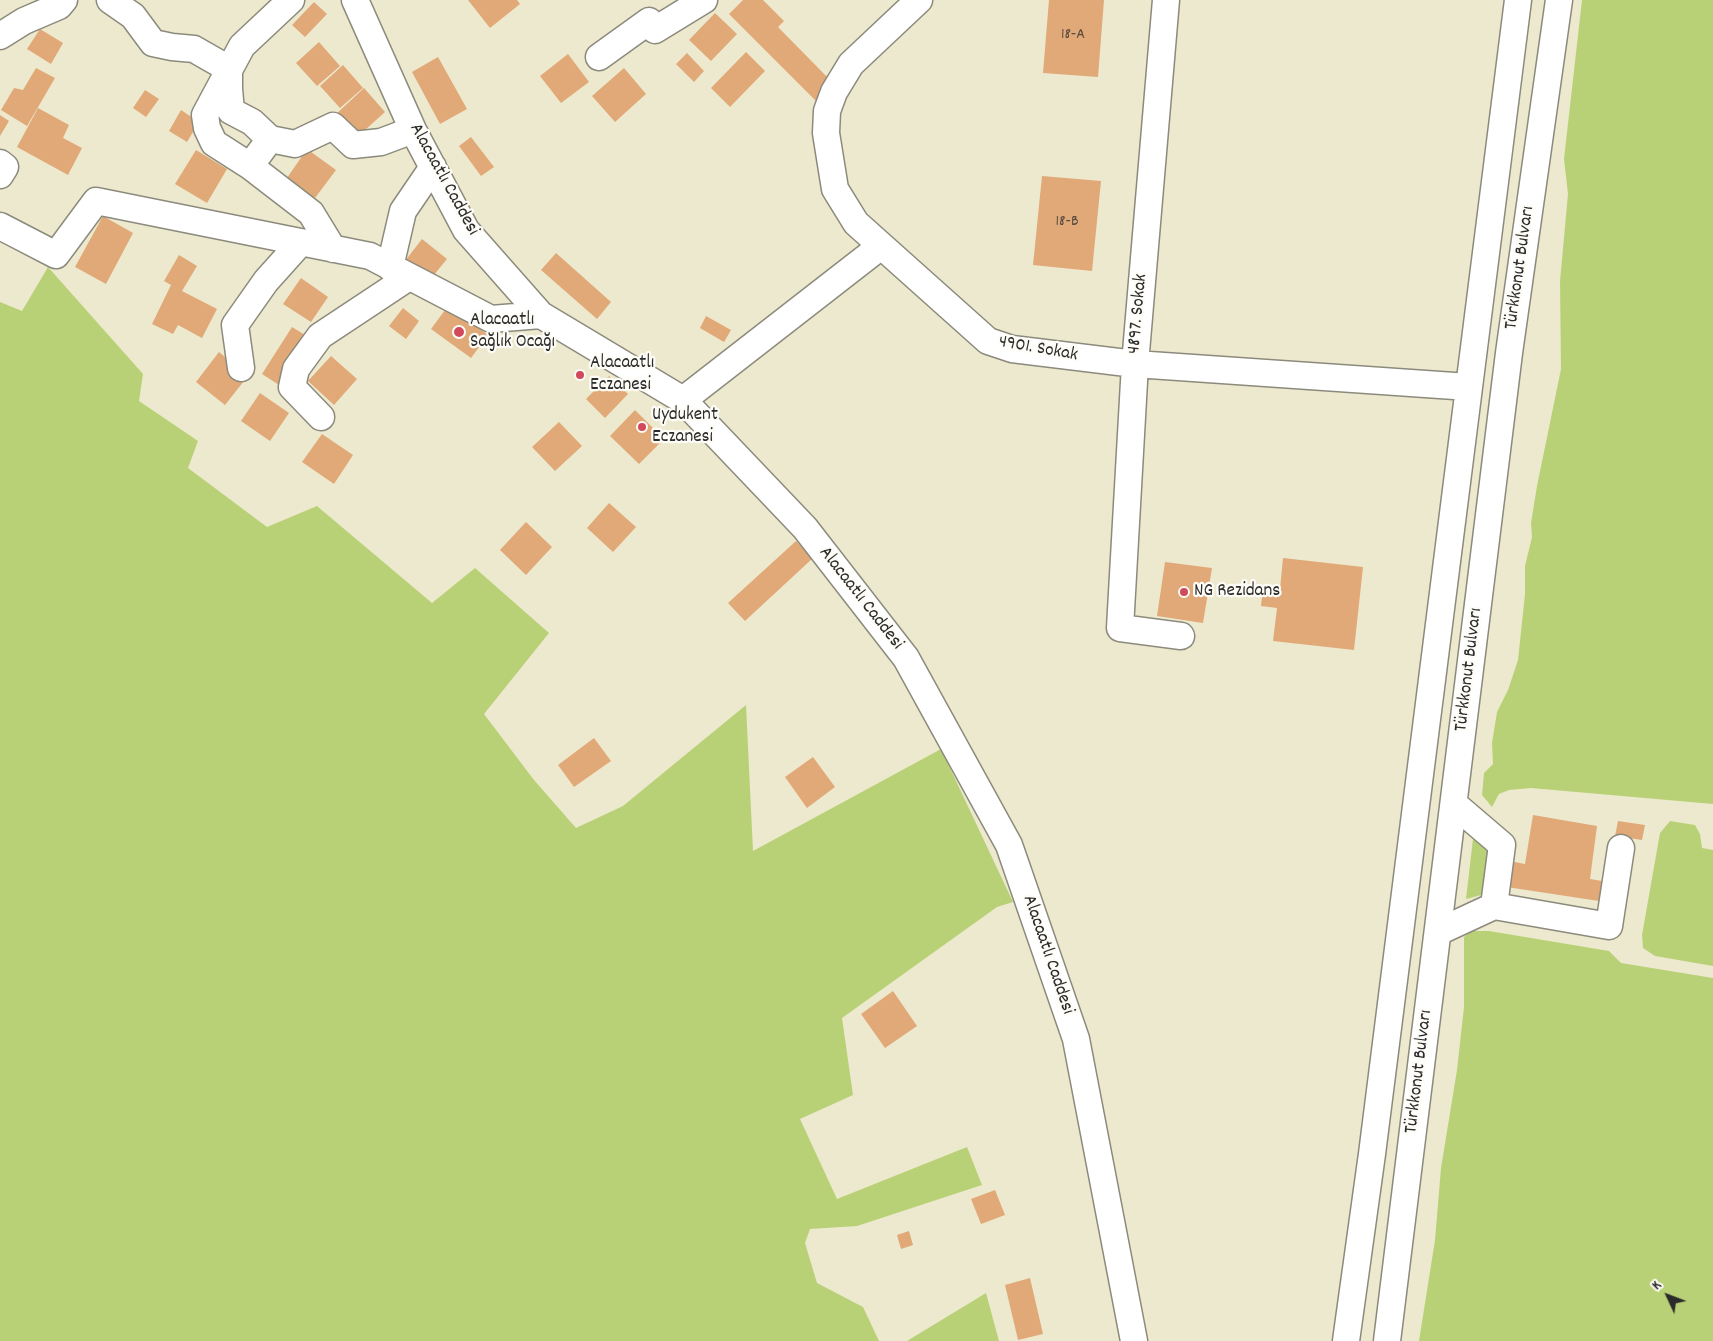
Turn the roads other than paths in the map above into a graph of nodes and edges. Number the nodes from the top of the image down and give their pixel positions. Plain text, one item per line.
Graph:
1 (64, 0) edge
2 (110, 0) edge
3 (291, 0) edge
4 (355, 0) edge
5 (704, 0) edge
6 (919, 0) edge
7 (1166, 0) edge
8 (1518, 0) edge
9 (1559, 0) edge
10 (0, 36) edge
11 (599, 57) dead end
12 (228, 69) junction
13 (413, 130) junction
14 (270, 138) junction
15 (0, 163) edge
16 (250, 166) junction
17 (433, 167) junction
18 (0, 175) edge
19 (0, 226) edge
20 (301, 242) junction
21 (881, 246) junction
22 (333, 249) junction
23 (400, 272) junction
24 (541, 315) junction
25 (1135, 364) junction
26 (241, 368) dead end
27 (1469, 387) junction
28 (683, 400) junction
29 (321, 416) dead end
30 (1181, 636) dead end
31 (1454, 804) junction
32 (1620, 848) dead end
33 (1494, 906) junction
34 (1438, 932) junction
35 (1134, 1341) edge
36 (1346, 1341) edge
37 (1386, 1341) edge

1 - 10 street
2 - 12 street
3 - 12 street
4 - 13 street, Alacaatlı Caddesi
5 - 11 street
6 - 21 street, 4901. Sokak
7 - 25 street, 4897. Sokak
8 - 27 street, Türkkonut Bulvarı
9 - 31 street, Türkkonut Bulvarı
12 - 14 street
12 - 16 street
13 - 14 street
13 - 17 street, Alacaatlı Caddesi
14 - 16 street
15 - 18 street
16 - 22 street
17 - 23 street
17 - 24 street, Alacaatlı Caddesi
19 - 20 street
20 - 22 street
20 - 26 street
21 - 25 street, 4901. Sokak
21 - 28 street
22 - 23 street
23 - 24 street
23 - 29 street
24 - 28 street, Alacaatlı Caddesi
25 - 27 street, 4901. Sokak
25 - 30 street, 4897. Sokak
27 - 36 street, Türkkonut Bulvarı
28 - 35 street, Alacaatlı Caddesi
31 - 33 street
31 - 34 street, Türkkonut Bulvarı
32 - 33 street
33 - 34 street
34 - 37 street, Türkkonut Bulvarı

